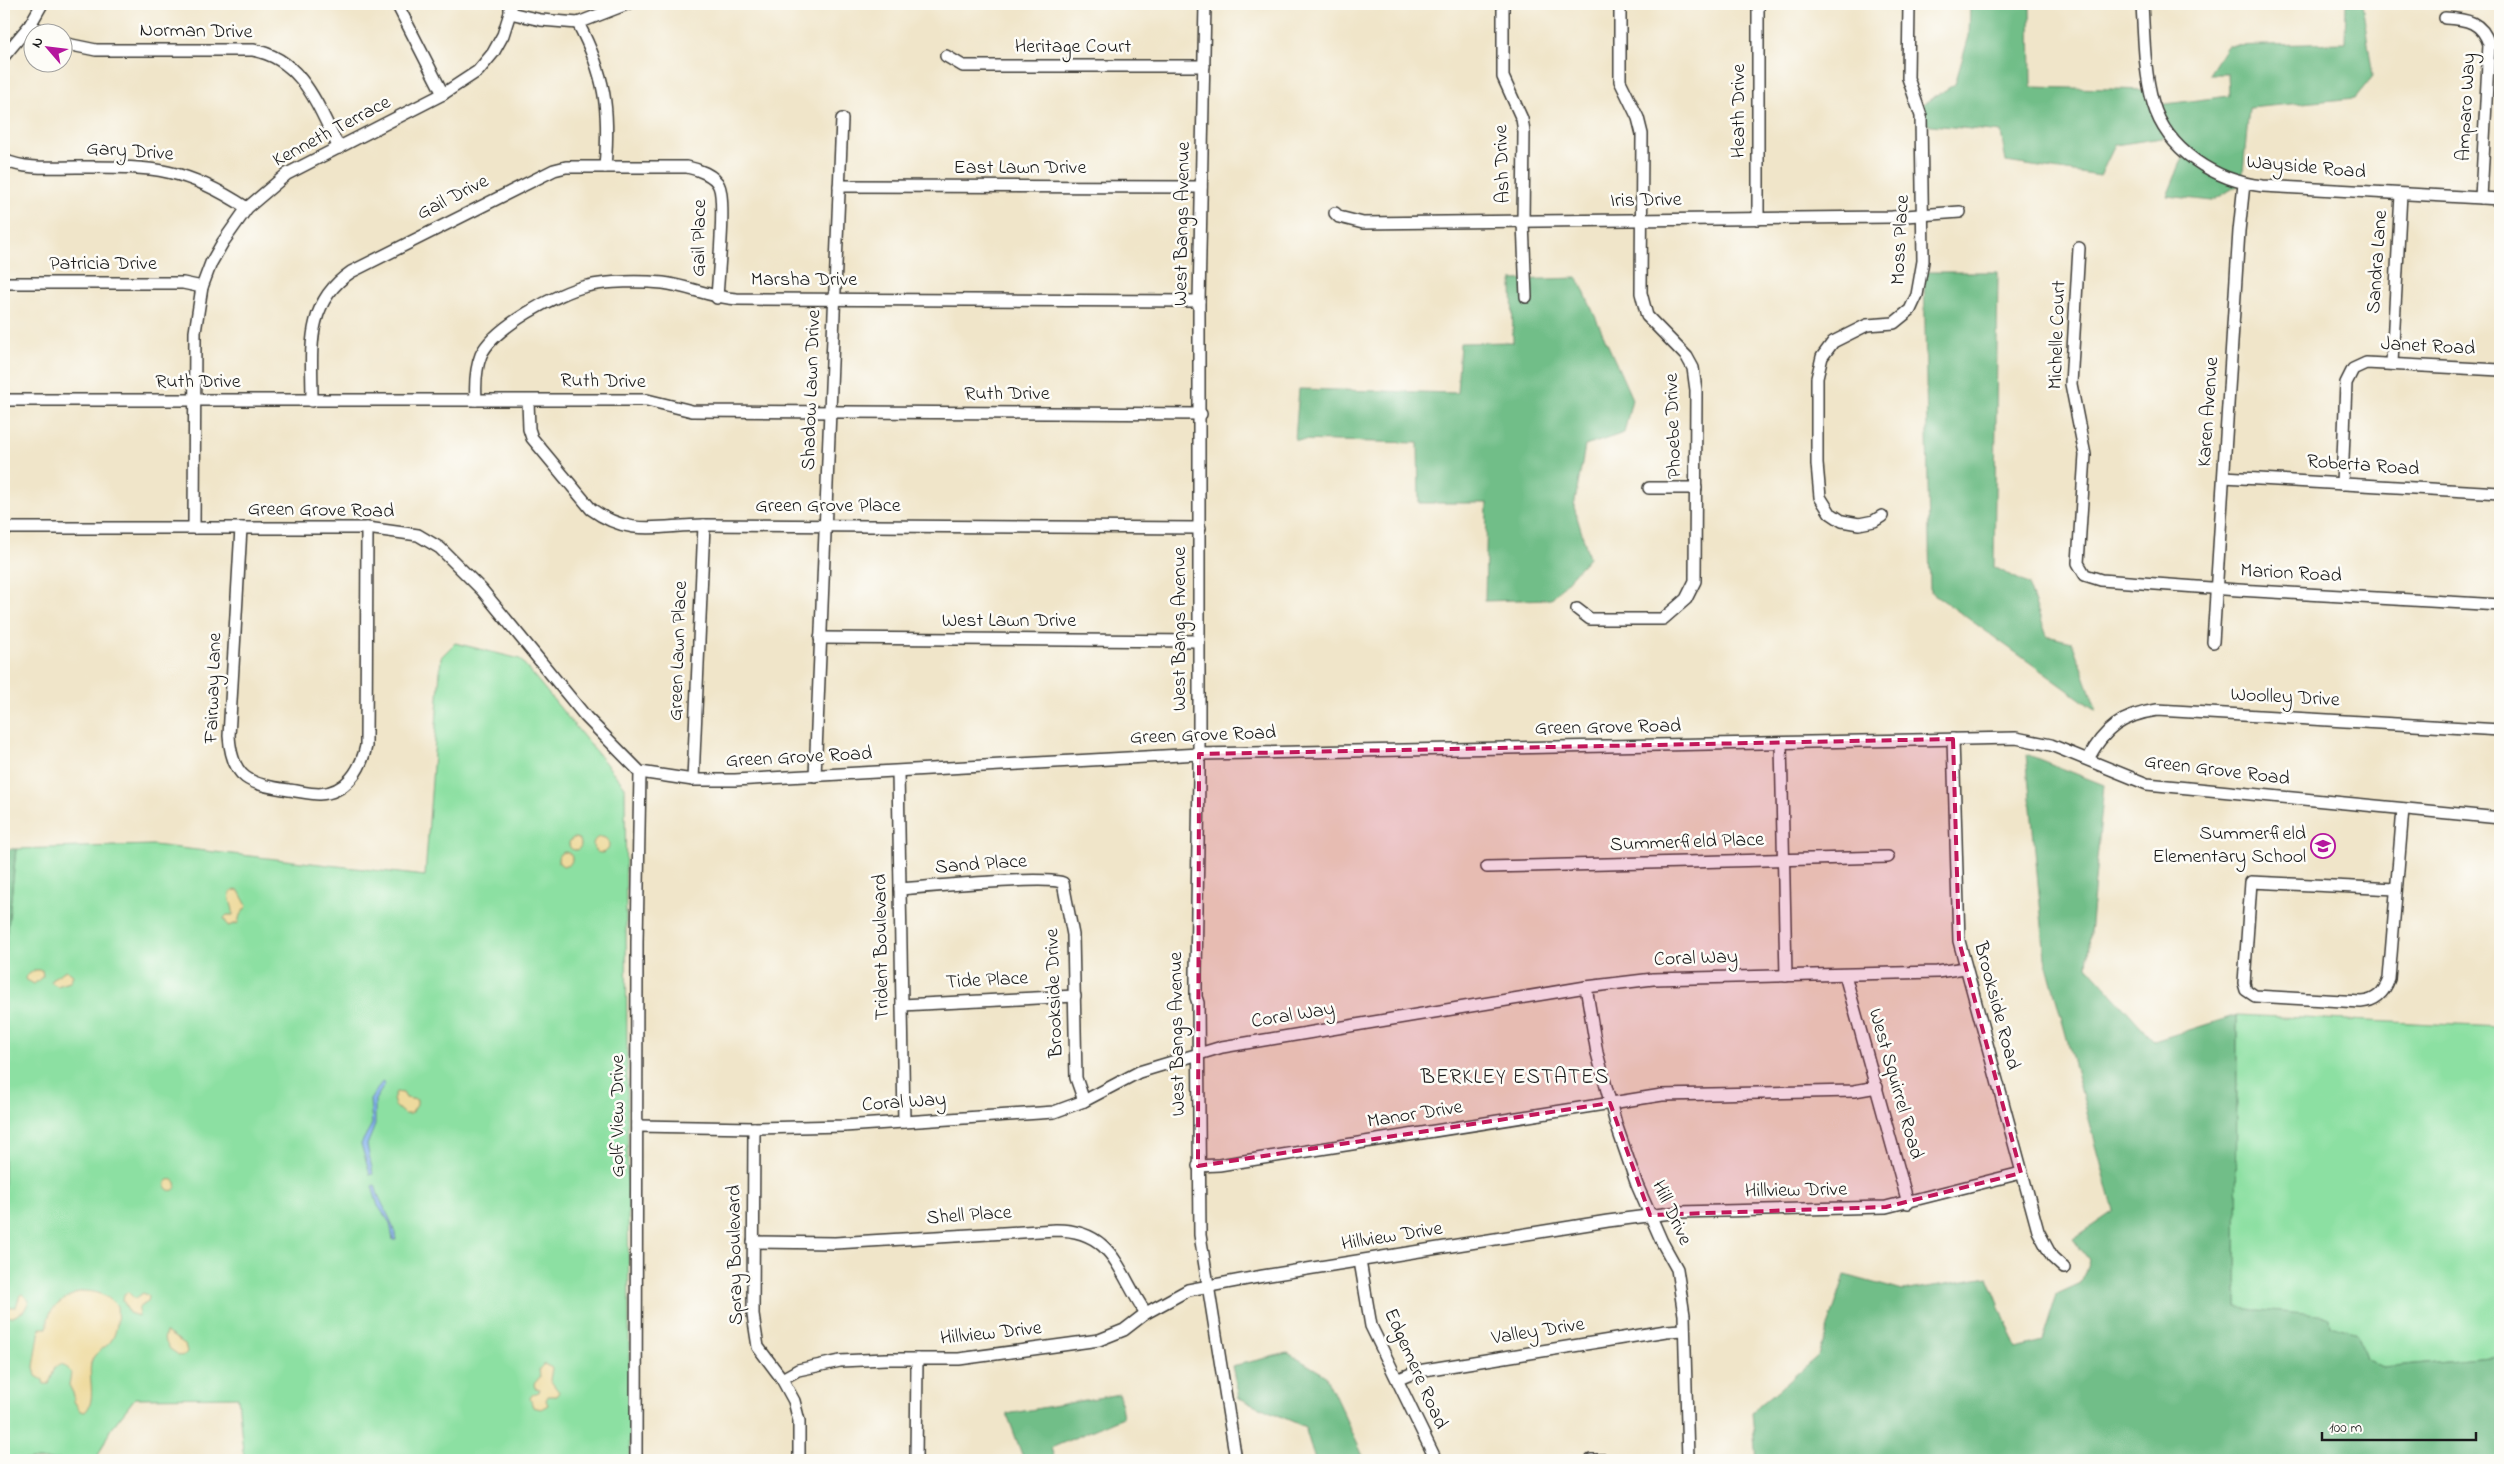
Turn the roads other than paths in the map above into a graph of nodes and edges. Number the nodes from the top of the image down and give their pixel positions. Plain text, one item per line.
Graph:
1 (42, 4) edge
2 (397, 4) edge
3 (627, 4) edge
4 (1205, 4) edge
5 (1503, 4) edge
6 (1620, 4) edge
7 (1758, 4) edge
8 (1909, 4) edge
9 (2142, 4) edge
10 (510, 9) edge
11 (2445, 18) dead end
12 (32, 22) edge
13 (578, 22) junction
14 (22, 35) edge
15 (72, 45) edge
16 (4, 56) edge
17 (946, 56) dead end
18 (1204, 66) junction
19 (443, 94) junction
20 (842, 119) dead end
21 (339, 148) junction
22 (4, 160) edge
23 (605, 167) junction
24 (715, 180) joint
25 (2244, 184) junction
26 (839, 186) junction
27 (1201, 187) junction
28 (2401, 194) junction
29 (2481, 198) junction
30 (2500, 199) edge
31 (247, 208) junction
32 (1960, 212) dead end
33 (1335, 213) dead end
34 (1923, 214) junction
35 (1758, 219) junction
36 (1641, 220) junction
37 (1523, 222) junction
38 (2078, 248) dead end
39 (4, 283) edge
40 (202, 287) junction
41 (1526, 297) dead end
42 (718, 298) junction
43 (834, 299) junction
44 (1199, 300) junction
45 (2392, 363) junction
46 (2500, 370) edge
47 (4, 400) edge
48 (195, 400) junction
49 (476, 400) junction
50 (312, 401) junction
51 (528, 401) junction
52 (830, 412) junction
53 (1201, 414) junction
54 (2224, 476) junction
55 (2342, 484) junction
56 (1649, 488) dead end
57 (1696, 488) junction
58 (2500, 493) edge
59 (1882, 516) dead end
60 (704, 524) junction
61 (825, 525) junction
62 (4, 528) edge
63 (194, 528) junction
64 (240, 528) junction
65 (367, 528) junction
66 (1200, 528) junction
67 (2082, 572) joint
68 (2216, 588) junction
69 (2500, 605) edge
70 (1577, 609) dead end
71 (820, 638) junction
72 (1198, 641) junction
73 (2213, 642) dead end
74 (2500, 730) edge
75 (1953, 739) junction
76 (1781, 743) junction
77 (1199, 754) junction
78 (2088, 760) junction
79 (640, 772) junction
80 (898, 772) junction
81 (815, 776) junction
82 (693, 780) junction
83 (2404, 809) junction
84 (2500, 818) edge
85 (1888, 857) dead end
86 (1784, 858) junction
87 (1487, 867) dead end
88 (1063, 883) joint
89 (900, 889) junction
90 (2396, 889) junction
91 (1965, 968) junction
92 (1845, 975) junction
93 (1786, 976) junction
94 (1586, 987) junction
95 (1075, 996) junction
96 (902, 1005) junction
97 (1198, 1053) junction
98 (1877, 1088) junction
99 (1084, 1101) junction
100 (1610, 1103) junction
101 (904, 1122) junction
102 (637, 1126) junction
103 (754, 1128) junction
104 (1198, 1166) junction
105 (2021, 1173) junction
106 (1908, 1203) junction
107 (1650, 1215) junction
108 (753, 1242) junction
109 (1360, 1262) junction
110 (2064, 1268) dead end
111 (1207, 1286) junction
112 (1146, 1313) junction
113 (1684, 1330) junction
114 (917, 1359) junction
115 (782, 1379) junction
116 (1399, 1379) junction
117 (636, 1460) edge
118 (799, 1460) edge
119 (916, 1460) edge
120 (1236, 1460) edge
121 (1436, 1460) edge
122 (1591, 1460) edge
123 (1622, 1460) edge
124 (1688, 1460) edge

1 - 12 street
2 - 19 street
3 - 13 street
4 - 18 street, West Bangs Avenue
5 - 37 street, Ash Drive
6 - 36 street, Phoebe Drive
7 - 35 street, Heath Drive
8 - 34 street, Moss Place
9 - 25 street, Wayside Road
10 - 13 street
10 - 19 street, Kenneth Terrace
11 - 29 street, Amparo Way
13 - 23 street
14 - 16 street
15 - 21 street, Norman Drive
17 - 18 street, Heritage Court
18 - 27 street, West Bangs Avenue
19 - 21 street, Kenneth Terrace
20 - 26 street, Shadow Lawn Drive
21 - 31 street, Kenneth Terrace
22 - 31 street, Gary Drive
23 - 24 street, Gail Drive
23 - 50 street, Gail Drive
24 - 42 street, Gail Place
25 - 28 street, Wayside Road
25 - 54 street, Karen Avenue
26 - 27 street, East Lawn Drive
26 - 43 street, Shadow Lawn Drive
27 - 44 street, West Bangs Avenue
28 - 29 street, Wayside Road
28 - 45 street, Sandra Lane
29 - 30 street, Wayside Road
31 - 40 street, Kenneth Terrace
32 - 34 street, Iris Drive
33 - 37 street, Iris Drive
34 - 35 street, Iris Drive
34 - 59 street, Moss Place
35 - 36 street, Iris Drive
36 - 37 street, Iris Drive
36 - 57 street, Phoebe Drive
37 - 41 street, Ash Drive
38 - 67 street, Michelle Court
39 - 40 street, Patricia Drive
40 - 48 street, Kenneth Terrace
42 - 43 street, Marsha Drive
42 - 49 street, Marsha Drive
43 - 44 street, Marsha Drive
43 - 52 street, Shadow Lawn Drive
44 - 53 street, West Bangs Avenue
45 - 46 street, Janet Road
45 - 55 street, Janet Road
47 - 48 street, Ruth Drive
48 - 50 street, Ruth Drive
48 - 63 street, Kenneth Terrace
49 - 50 street, Ruth Drive
49 - 51 street, Ruth Drive
51 - 52 street, Ruth Drive
51 - 60 street, Green Grove Place
52 - 53 street, Ruth Drive
52 - 61 street, Shadow Lawn Drive
53 - 66 street, West Bangs Avenue
54 - 55 street, Roberta Road
54 - 68 street, Karen Avenue
55 - 58 street, Roberta Road
56 - 57 street
57 - 70 street, Phoebe Drive
60 - 61 street, Green Grove Place
60 - 82 street, Green Lawn Place
61 - 66 street, Green Grove Place
61 - 71 street, Shadow Lawn Drive
62 - 63 street, Green Grove Road
63 - 64 street, Green Grove Road
64 - 65 street, Green Grove Road
64 - 65 street, Fairway Lane
65 - 79 street, Green Grove Road
66 - 72 street, West Bangs Avenue
67 - 68 street, Marion Road
68 - 69 street, Marion Road
68 - 73 street, Karen Avenue
71 - 72 street, West Lawn Drive
71 - 81 street, Shadow Lawn Drive
72 - 77 street, West Bangs Avenue
74 - 78 street, Woolley Drive
75 - 76 street, Green Grove Road
75 - 78 street, Green Grove Road
75 - 91 street, Brookside Road
76 - 77 street, Green Grove Road
76 - 86 street
77 - 80 street, Green Grove Road
77 - 97 street, West Bangs Avenue
78 - 83 street, Green Grove Road
79 - 82 street, Green Grove Road
79 - 102 street, Golf View Drive
80 - 81 street, Green Grove Road
80 - 89 street, Trident Boulevard
81 - 82 street, Green Grove Road
83 - 84 street, Green Grove Road
83 - 90 street
85 - 86 street, Summerfield Place
86 - 87 street, Summerfield Place
86 - 93 street
88 - 89 street, Sand Place
88 - 95 street, Brookside Drive
89 - 96 street, Trident Boulevard
90 - 90 street
91 - 92 street, Coral Way
91 - 105 street, Brookside Road
92 - 93 street, Coral Way
92 - 98 street, West Squirrel Road
93 - 94 street, Coral Way
94 - 97 street, Coral Way
94 - 100 street, Hill Drive
95 - 96 street, Tide Place
95 - 99 street, Brookside Drive
96 - 101 street, Trident Boulevard
97 - 99 street, Coral Way
97 - 104 street, West Bangs Avenue
98 - 100 street, Manor Drive
98 - 106 street, West Squirrel Road
99 - 101 street, Coral Way
100 - 104 street, Manor Drive
100 - 107 street, Hill Drive
101 - 103 street, Coral Way
102 - 103 street, Coral Way
102 - 117 street, Golf View Drive
103 - 108 street, Spray Boulevard
104 - 111 street, West Bangs Avenue
105 - 106 street, Hillview Drive
105 - 110 street, Brookside Road
106 - 107 street, Hillview Drive
107 - 109 street, Hillview Drive
107 - 113 street, Hill Drive
108 - 112 street, Shell Place
108 - 115 street, Spray Boulevard
109 - 111 street, Hillview Drive
109 - 116 street, Edgemere Road
111 - 112 street, Hillview Drive
111 - 120 street, West Bangs Avenue
112 - 114 street, Hillview Drive
113 - 116 street, Valley Drive
113 - 124 street, Hill Drive
114 - 115 street, Hillview Drive
114 - 119 street
115 - 118 street, Spray Boulevard
116 - 121 street, Edgemere Road
122 - 123 street

